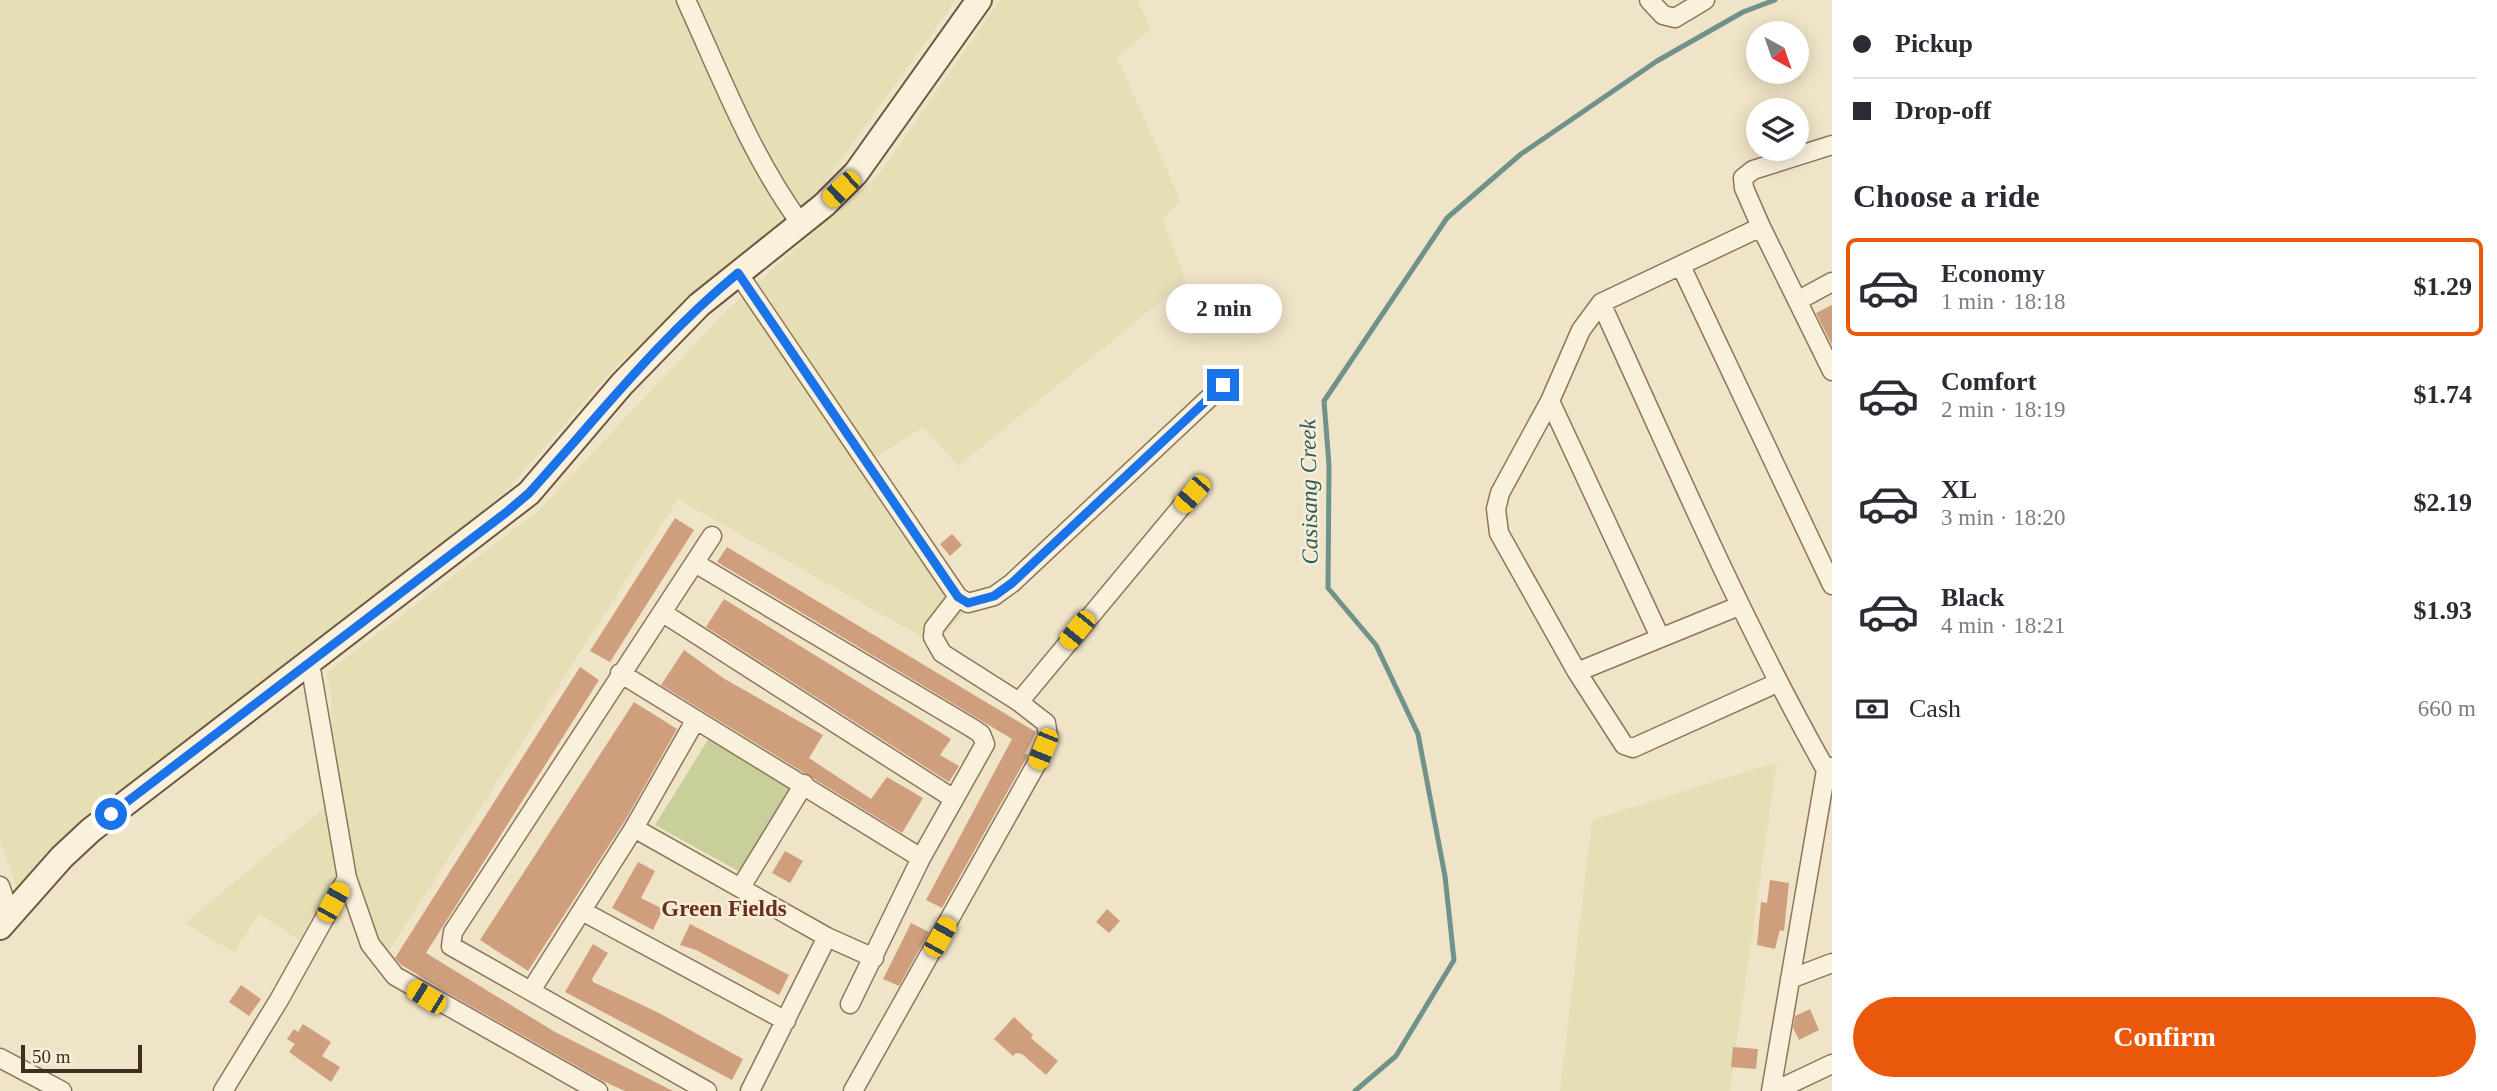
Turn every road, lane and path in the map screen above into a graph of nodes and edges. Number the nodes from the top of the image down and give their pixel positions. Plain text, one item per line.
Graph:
1 (686, 0) edge
2 (979, 0) edge
3 (1649, 0) edge
4 (1705, 0) edge
5 (1831, 147) edge
6 (801, 224) junction
7 (1761, 227) junction
8 (1681, 266) junction
9 (738, 273) junction
10 (1832, 282) edge
11 (1799, 300) junction
12 (1601, 303) junction
13 (1832, 370) edge
14 (1223, 385) dead end
15 (1550, 401) junction
16 (1192, 494) dead end
17 (712, 536) dead end
18 (695, 563) junction
19 (1832, 585) edge
20 (958, 597) junction
21 (1740, 606) junction
22 (663, 613) junction
23 (1660, 637) junction
24 (310, 663) junction
25 (1577, 672) junction
26 (620, 673) junction
27 (1777, 683) junction
28 (1019, 702) junction
29 (695, 721) junction
30 (1829, 769) edge
31 (804, 784) junction
32 (954, 799) junction
33 (634, 828) junction
34 (921, 858) junction
35 (347, 878) junction
36 (0, 886) edge
37 (741, 887) junction
38 (582, 911) junction
39 (5, 920) edge
40 (827, 937) junction
41 (874, 958) junction
42 (1832, 963) edge
43 (1790, 979) junction
44 (532, 989) junction
45 (850, 1004) dead end
46 (786, 1021) junction
47 (0, 1059) edge
48 (1832, 1064) edge
49 (61, 1091) edge
50 (223, 1091) edge
51 (598, 1091) edge
52 (707, 1091) edge
53 (750, 1091) edge
54 (853, 1091) edge
55 (1773, 1091) edge

1 - 6 street
2 - 6 street
3 - 4 street
5 - 7 street
6 - 9 street
7 - 8 street
7 - 11 street
8 - 12 street
8 - 19 street
9 - 20 street
9 - 24 street
10 - 11 street
11 - 13 street
12 - 15 street
12 - 21 street
14 - 20 street
15 - 23 street
15 - 25 street
16 - 28 street
17 - 18 street
18 - 22 street
18 - 32 street
20 - 28 street
21 - 23 street
21 - 27 street
22 - 26 street
22 - 32 street
23 - 25 street
24 - 35 street
24 - 39 street
25 - 27 street
26 - 29 street
26 - 44 street
27 - 30 street
28 - 54 street
29 - 31 street
29 - 33 street
30 - 43 street
31 - 34 street
31 - 37 street
32 - 34 street
33 - 37 street
33 - 38 street
34 - 41 street
35 - 50 street
35 - 51 street
36 - 39 street
37 - 40 street
38 - 44 street
38 - 46 street
40 - 41 street
40 - 46 street
41 - 45 street
42 - 43 street
43 - 55 street
44 - 52 street
46 - 53 street
47 - 49 street
48 - 55 street

